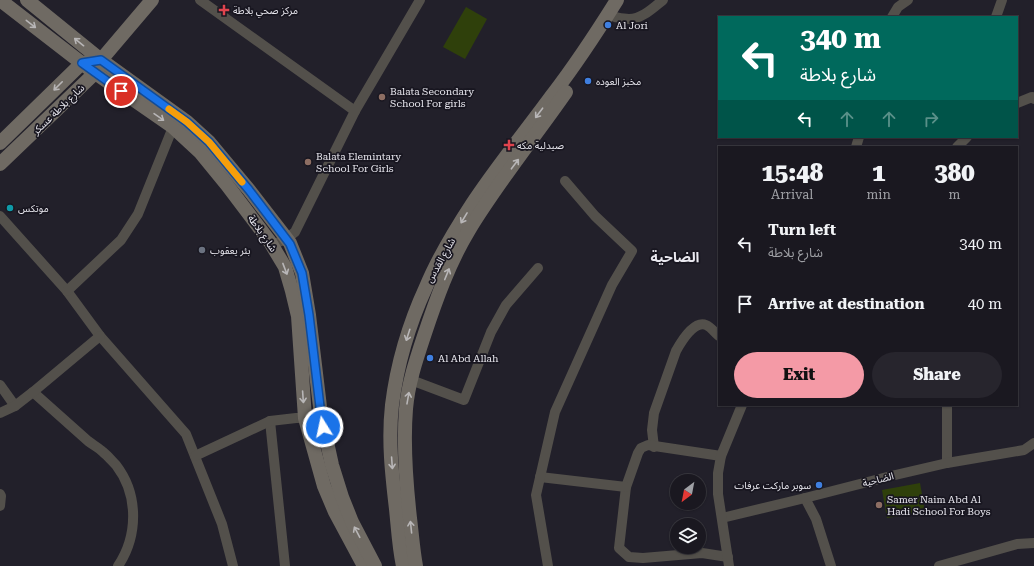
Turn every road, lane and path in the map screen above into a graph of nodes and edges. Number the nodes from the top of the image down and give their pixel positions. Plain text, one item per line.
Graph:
1 (0, 0) edge
2 (27, 0) edge
3 (152, 0) edge
4 (200, 0) edge
5 (420, 0) edge
6 (617, 0) edge
7 (625, 0) edge
8 (663, 0) edge
9 (908, 0) edge
10 (1002, 0) edge
11 (893, 16) edge
12 (996, 16) edge
13 (615, 18) junction
14 (82, 63) junction
15 (98, 66) junction
16 (1034, 99) edge
17 (1018, 103) edge
18 (355, 112) junction
19 (174, 127) junction
20 (966, 138) edge
21 (0, 143) edge
22 (957, 146) edge
23 (0, 164) edge
24 (565, 181) dead end
25 (0, 216) edge
26 (286, 239) junction
27 (272, 245) junction
28 (538, 268) dead end
29 (67, 291) junction
30 (718, 335) edge
31 (100, 336) junction
32 (411, 380) junction
33 (0, 385) edge
34 (33, 392) junction
35 (14, 406) junction
36 (742, 406) edge
37 (947, 406) edge
38 (0, 413) edge
39 (321, 415) junction
40 (305, 418) junction
41 (270, 421) junction
42 (1034, 444) edge
43 (654, 447) junction
44 (195, 456) junction
45 (721, 456) junction
46 (947, 463) junction
47 (540, 477) junction
48 (626, 487) junction
49 (0, 494) edge
50 (805, 498) junction
51 (0, 506) edge
52 (722, 518) junction
53 (1034, 543) edge
54 (728, 561) edge
55 (118, 566) edge
56 (233, 566) edge
57 (285, 566) edge
58 (364, 566) edge
59 (375, 566) edge
60 (403, 566) edge
61 (416, 566) edge
62 (548, 566) edge
63 (831, 566) edge
64 (939, 566) edge

1 -> 14 main road, شارع بلاطة
15 -> 2 main road, شارع بلاطة
3 - 15 main road, شارع بلاطة عسكر
4 - 18 street
5 - 18 street
6 -> 60 main road, شارع القدس
7 - 13 main road, شارع القدس
8 - 13 street
9 - 11 street
10 - 12 street
32 -> 13 main road, شارع القدس
14 - 15 main road, شارع بلاطة
14 -> 21 main road, شارع بلاطة عسكر
15 -> 19 main road, شارع بلاطة
15 - 23 main road, شارع بلاطة عسكر
15 - 26 main road, شارع بلاطة
16 - 17 street
18 - 26 street
19 - 27 main road, شارع بلاطة
19 - 29 street
20 - 22 street
24 - 47 street
25 - 29 street
26 - 27 street
26 - 39 main road, شارع بلاطة
27 -> 40 main road, شارع بلاطة
28 - 32 street
29 - 31 street
30 - 43 street
31 - 34 street
31 - 44 street
61 -> 32 main road, شارع القدس
33 - 35 street
34 - 35 street
34 - 55 street
35 - 38 street
36 - 45 street
37 - 46 street
39 - 40 street
59 -> 39 main road, شارع بلاطة
40 - 41 street
40 - 58 main road, شارع بلاطة
41 - 44 street
41 - 57 street
42 - 46 street, الضاحية
43 - 45 street
43 - 48 street
44 - 56 street
45 - 52 street
46 - 50 street, الضاحية
47 - 48 street
47 - 62 street
48 - 54 street
49 - 51 street
50 - 52 street, الضاحية
50 - 63 street
52 - 54 street
53 - 64 street

